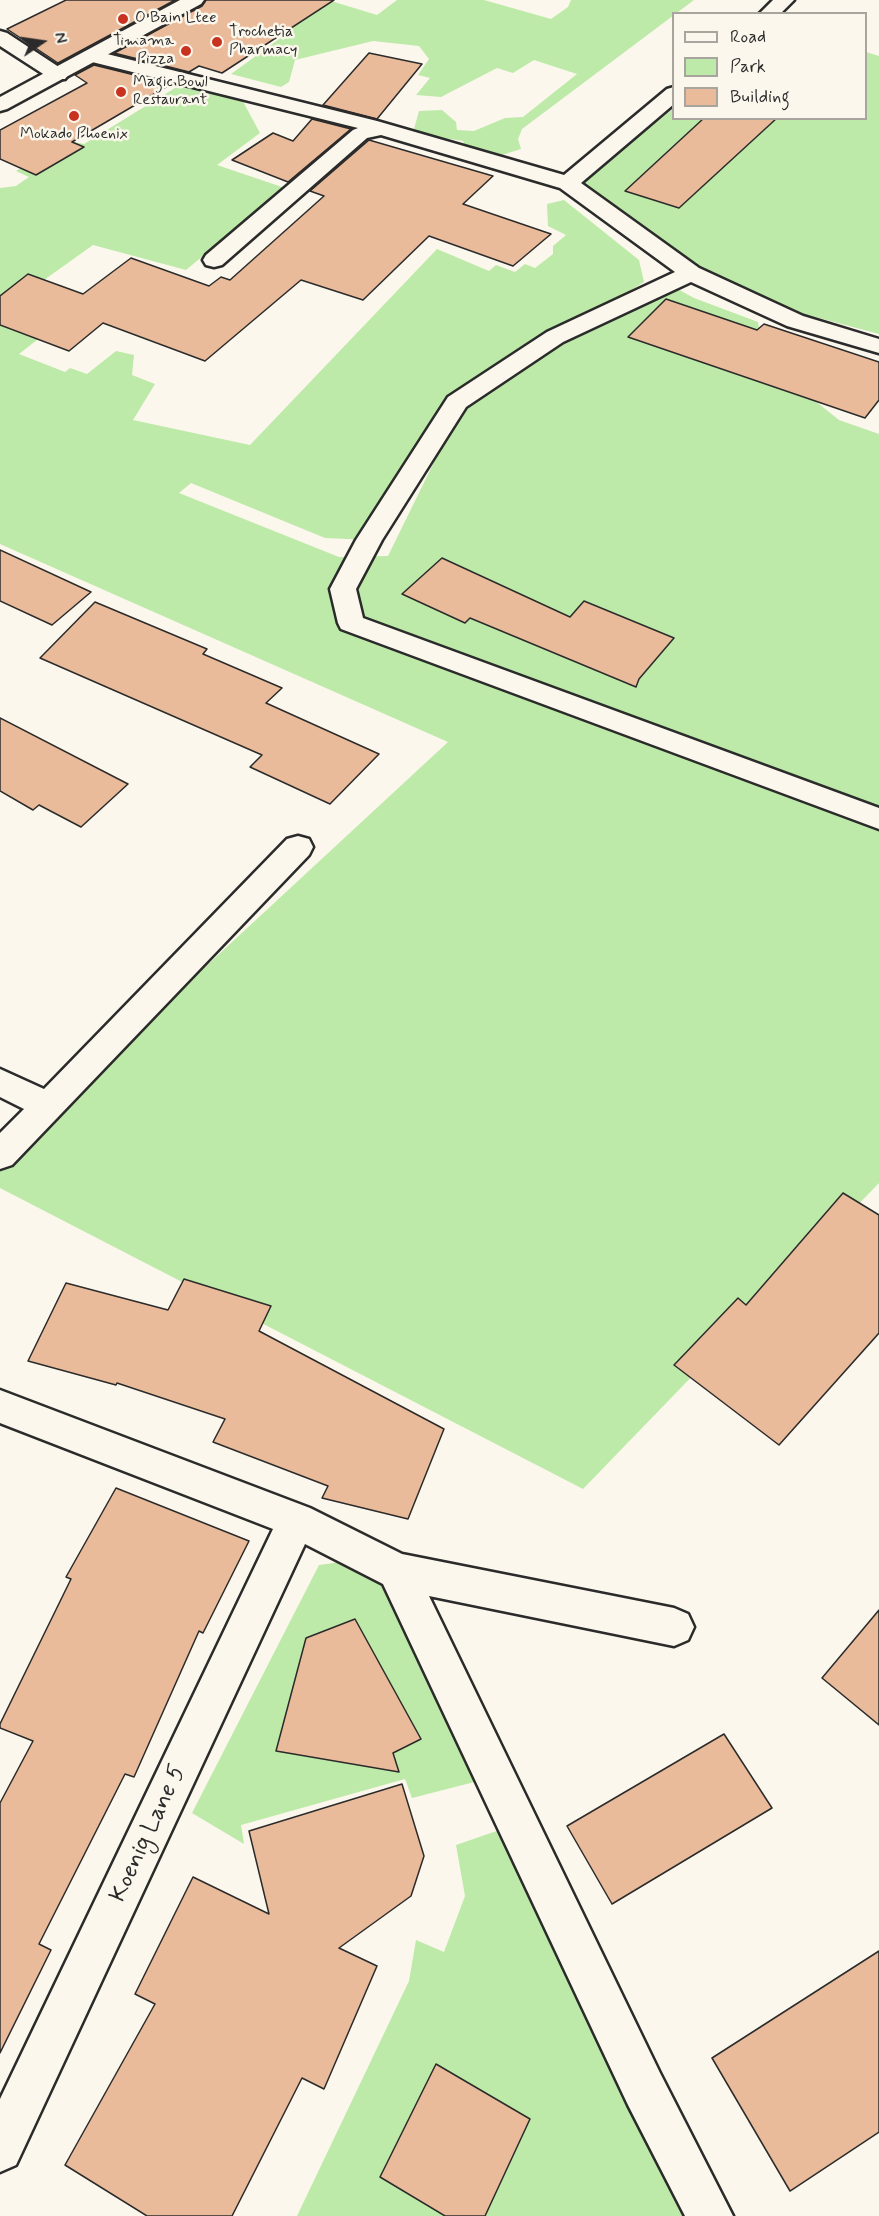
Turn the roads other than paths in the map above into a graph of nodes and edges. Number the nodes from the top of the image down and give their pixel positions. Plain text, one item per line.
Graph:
1 (194, 0) edge
2 (784, 0) edge
3 (770, 12) edge
4 (0, 37) edge
5 (91, 56) junction
6 (58, 75) junction
7 (672, 95) edge
8 (0, 105) edge
9 (380, 129) junction
10 (568, 183) junction
11 (214, 260) dead end
12 (692, 273) junction
13 (879, 346) edge
14 (879, 819) edge
15 (298, 847) dead end
16 (0, 1082) edge
17 (48, 1106) junction
18 (0, 1155) edge
19 (0, 1406) edge
20 (297, 1520) junction
21 (397, 1571) junction
22 (674, 1627) dead end
23 (0, 2149) edge
24 (710, 2216) edge

1 - 5 street
2 - 3 street
4 - 6 street
5 - 6 street
5 - 9 street
6 - 8 street
7 - 10 street
9 - 10 street
9 - 11 street
10 - 12 street
12 - 13 street
12 - 14 street
15 - 17 street
16 - 17 street
17 - 18 street
19 - 20 street
20 - 21 street
20 - 23 street, Koenig Lane 5
21 - 22 street
21 - 24 street

